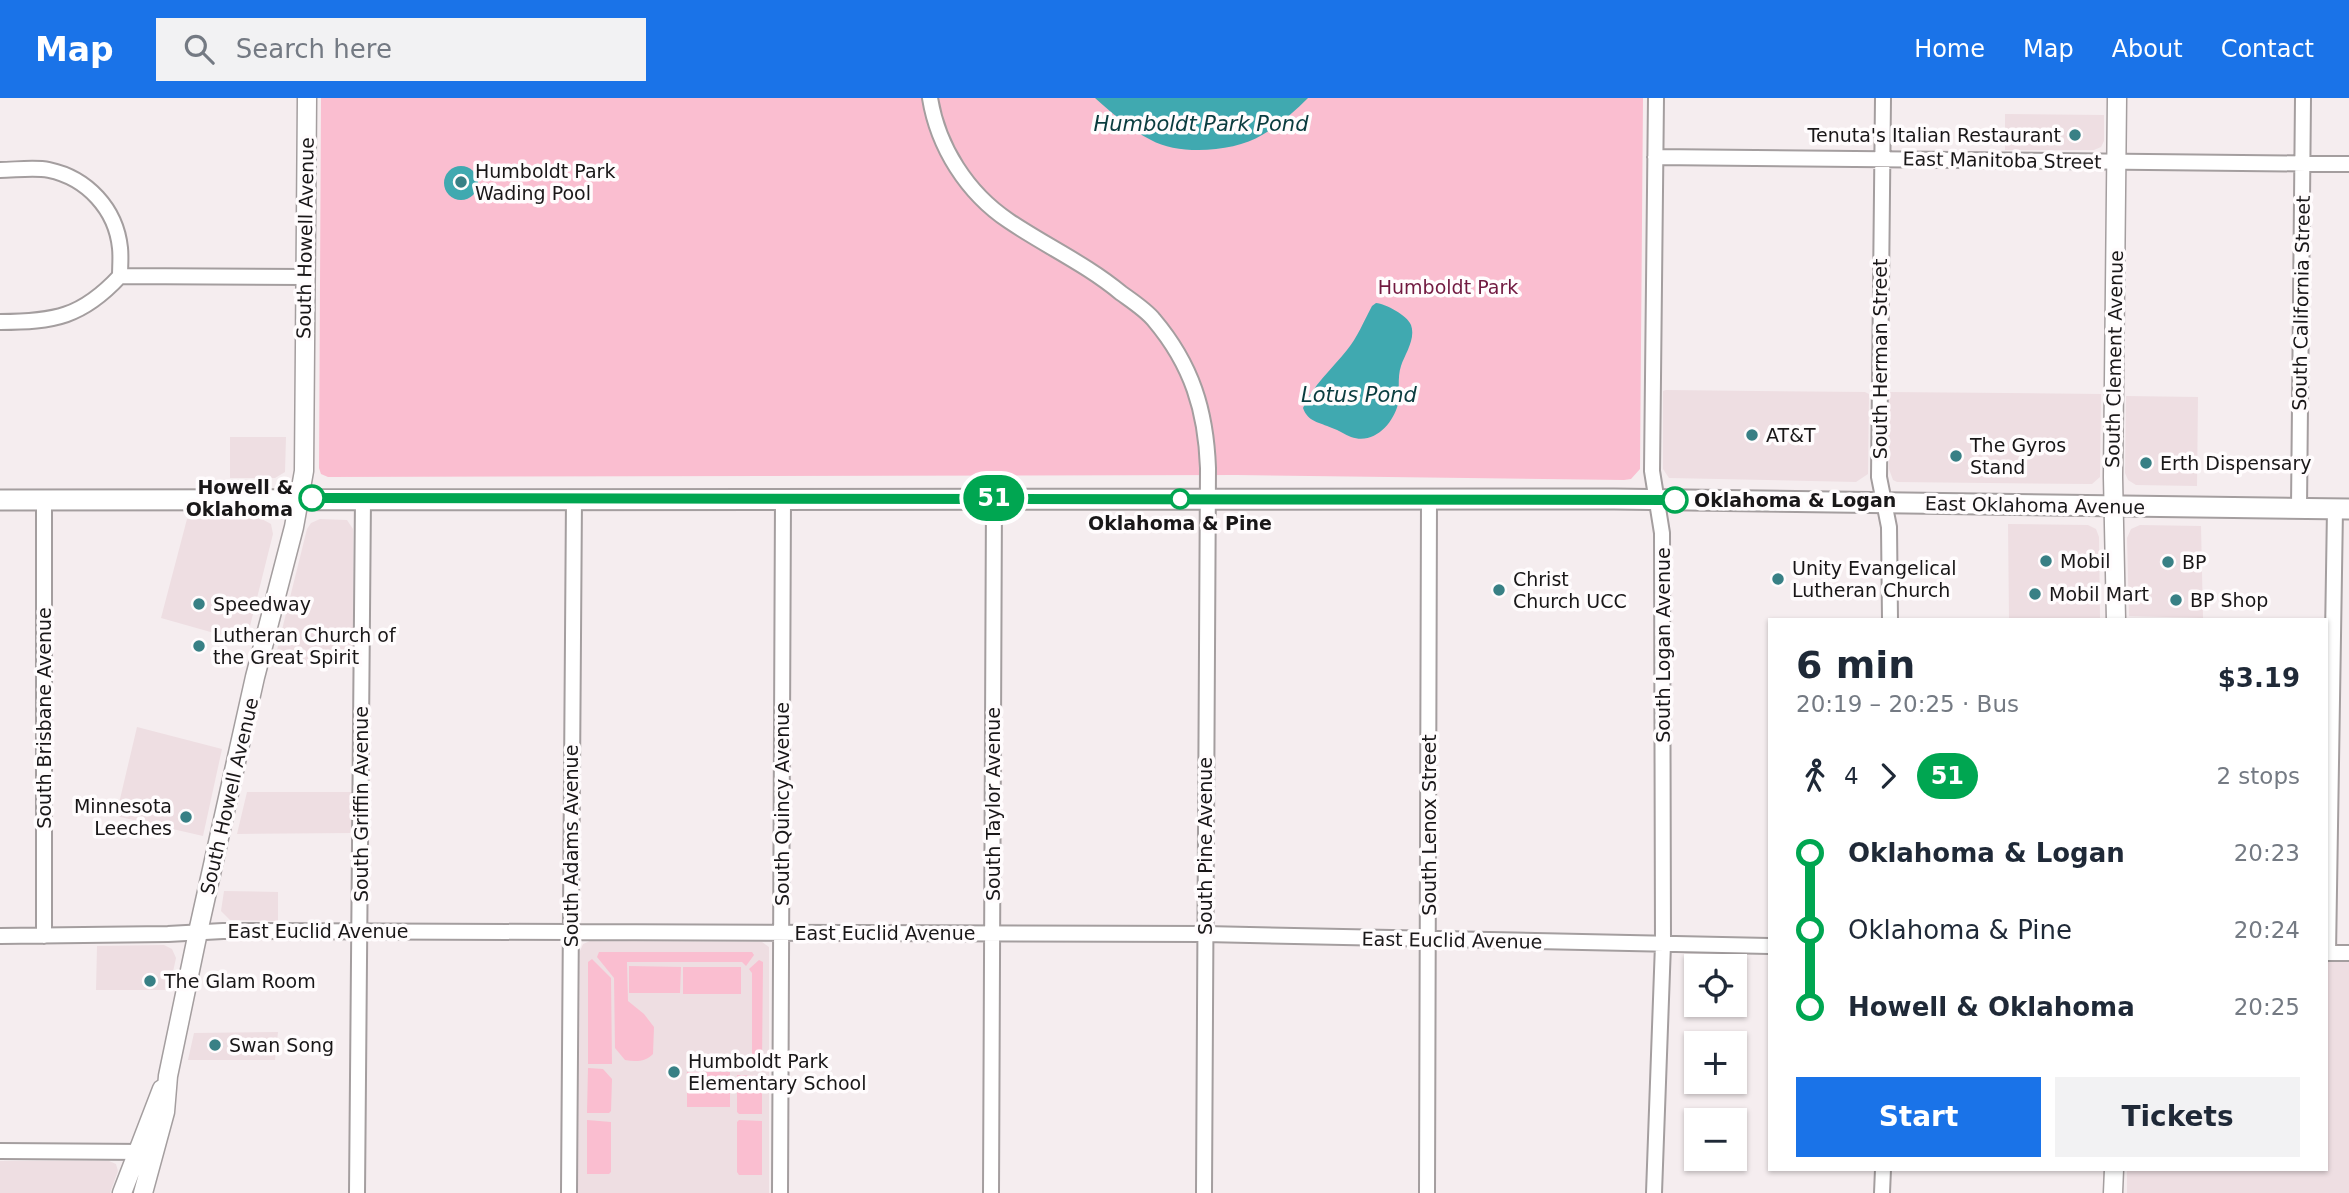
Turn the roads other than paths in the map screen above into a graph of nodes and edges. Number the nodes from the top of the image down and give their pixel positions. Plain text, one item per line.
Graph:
1 (307, 98) edge
2 (930, 98) edge
3 (1656, 98) edge
4 (1883, 98) edge
5 (2117, 98) edge
6 (2303, 98) edge
7 (1655, 157) junction
8 (1882, 159) junction
9 (2116, 162) junction
10 (2303, 163) junction
11 (2349, 164) edge
12 (0, 170) edge
13 (120, 276) junction
14 (304, 277) junction
15 (0, 322) edge
16 (363, 498) junction
17 (574, 498) junction
18 (783, 498) junction
19 (994, 498) junction
20 (300, 499) junction
21 (1208, 499) junction
22 (1429, 499) junction
23 (1656, 499) junction
24 (0, 500) edge
25 (44, 500) junction
26 (1884, 503) junction
27 (2114, 506) junction
28 (2299, 508) junction
29 (2342, 509) edge
30 (1890, 618) edge
31 (2116, 618) edge
32 (2328, 923) edge
33 (198, 932) junction
34 (360, 932) junction
35 (571, 932) junction
36 (781, 933) junction
37 (992, 933) junction
38 (1205, 934) junction
39 (0, 936) edge
40 (51, 936) junction
41 (1429, 939) junction
42 (1663, 944) junction
43 (1768, 946) edge
44 (2328, 953) edge
45 (2349, 953) edge
46 (0, 1151) edge
47 (146, 1152) junction
48 (1883, 1171) edge
49 (2114, 1171) edge
50 (122, 1193) edge
51 (143, 1193) edge
52 (357, 1193) edge
53 (569, 1193) edge
54 (780, 1193) edge
55 (990, 1193) edge
56 (1204, 1193) edge
57 (1427, 1193) edge
58 (1654, 1193) edge
59 (1882, 1193) edge
60 (2113, 1193) edge

1 - 14 street, South Howell Avenue
2 - 21 street, South Pine Avenue
3 - 7 street, South Logan Avenue
4 - 8 street, South Herman Street
5 - 9 street, South Clement Avenue
6 - 10 street, South California Street
7 - 8 street, East Manitoba Street
7 - 23 street, South Logan Avenue
8 - 9 street, East Manitoba Street
8 - 26 street, South Herman Street
9 - 10 street, East Manitoba Street
9 - 27 street, South Clement Avenue
10 - 11 street, East Manitoba Street
10 - 28 street, South California Street
12 - 13 street
13 - 14 street
13 - 15 street
14 - 20 street, South Howell Avenue
16 - 17 main road, East Oklahoma Avenue
16 - 20 main road, East Oklahoma Avenue
16 - 34 street, South Griffin Avenue
17 - 18 main road, East Oklahoma Avenue
17 - 35 street, South Adams Avenue
18 - 19 main road, East Oklahoma Avenue
18 - 36 street, South Quincy Avenue
19 - 21 main road, East Oklahoma Avenue
19 - 37 street, South Taylor Avenue
20 - 25 main road, East Oklahoma Avenue
20 - 33 street, South Howell Avenue
21 - 22 main road, East Oklahoma Avenue
21 - 38 street, South Pine Avenue
22 - 23 main road, East Oklahoma Avenue
22 - 41 street, South Lenox Street
23 - 26 main road, East Oklahoma Avenue
23 - 42 street, South Logan Avenue
24 - 25 main road, East Oklahoma Avenue
25 - 40 street, South Brisbane Avenue
26 - 27 main road, East Oklahoma Avenue
26 - 30 street, South Herman Street
27 - 28 main road, East Oklahoma Avenue
27 - 31 street, South Clement Avenue
28 - 29 main road, East Oklahoma Avenue
29 - 32 street
33 - 34 street, East Euclid Avenue
33 - 40 street, East Euclid Avenue
33 - 47 street, South Howell Avenue
34 - 35 street, East Euclid Avenue
34 - 52 street, South Griffin Avenue
35 - 36 street, East Euclid Avenue
35 - 53 street, South Adams Avenue
36 - 37 street, East Euclid Avenue
36 - 54 street, South Quincy Avenue
37 - 38 street, East Euclid Avenue
37 - 55 street, South Taylor Avenue
38 - 41 street, East Euclid Avenue
38 - 56 street, South Pine Avenue
39 - 40 street, East Euclid Avenue
41 - 42 street, East Euclid Avenue
41 - 57 street, South Lenox Street
42 - 43 street, East Euclid Avenue
42 - 58 street, South Logan Avenue
44 - 45 street
46 - 47 street
47 - 50 street, South Howell Avenue
47 - 51 street, South Howell Avenue
48 - 59 street
49 - 60 street

